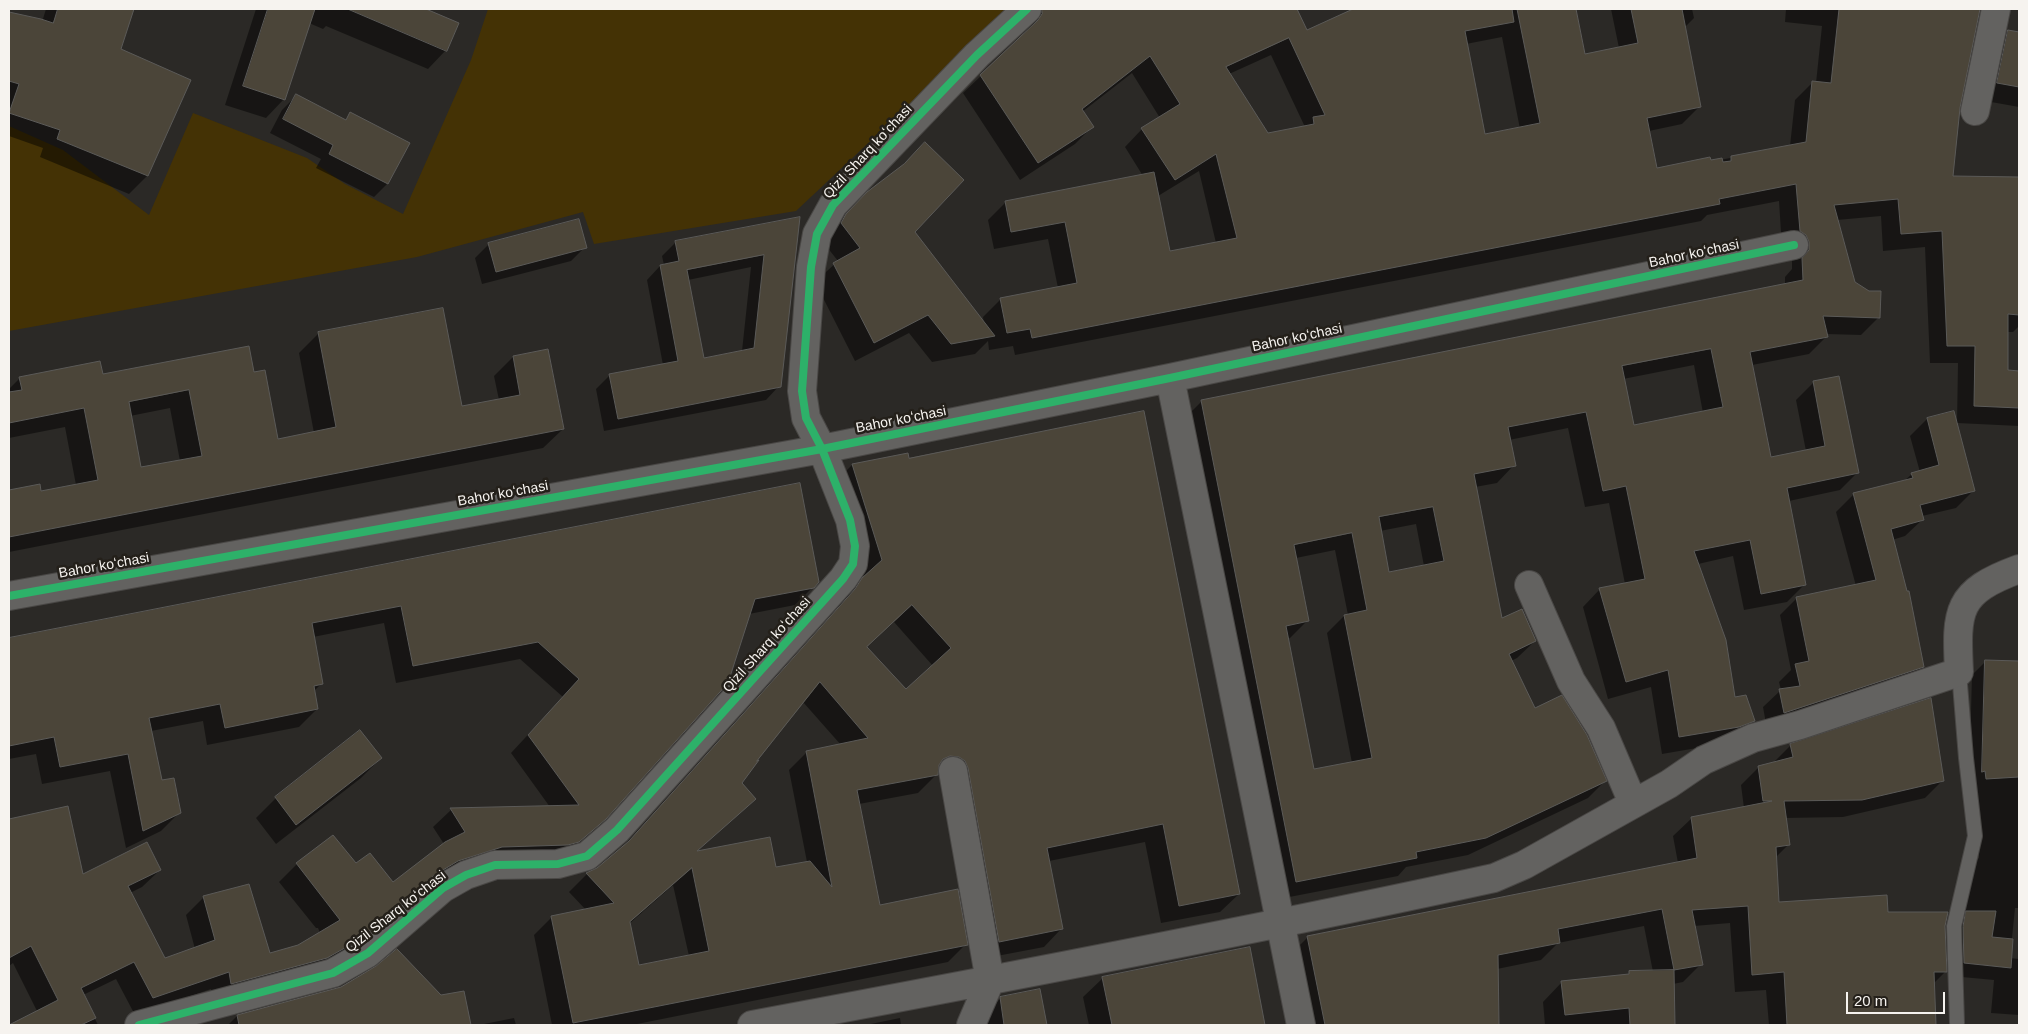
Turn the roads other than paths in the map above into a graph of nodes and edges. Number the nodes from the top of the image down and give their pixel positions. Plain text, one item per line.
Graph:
1 (1027, 9) edge
2 (1996, 9) edge
3 (1974, 111) dead end
4 (1794, 245) dead end
5 (1170, 378) junction
6 (822, 449) junction
7 (2019, 569) edge
8 (1529, 585) dead end
9 (9, 596) edge
10 (1960, 672) junction
11 (953, 771) dead end
12 (1633, 803) junction
13 (1281, 924) junction
14 (990, 981) junction
15 (1957, 1023) dead end
16 (139, 1025) edge
17 (752, 1025) edge
18 (972, 1025) edge
19 (1301, 1025) edge

1 - 6 street, Qizil Sharq koʻchasi
2 - 3 street
4 - 5 street, Bahor koʻchasi
5 - 6 street, Bahor koʻchasi
5 - 13 street
6 - 9 street, Bahor koʻchasi
6 - 16 street, Qizil Sharq koʻchasi
7 - 10 street
8 - 12 street
10 - 12 street
10 - 15 lane
11 - 14 street
12 - 13 street
13 - 14 street
13 - 19 street
14 - 17 street
14 - 18 street

